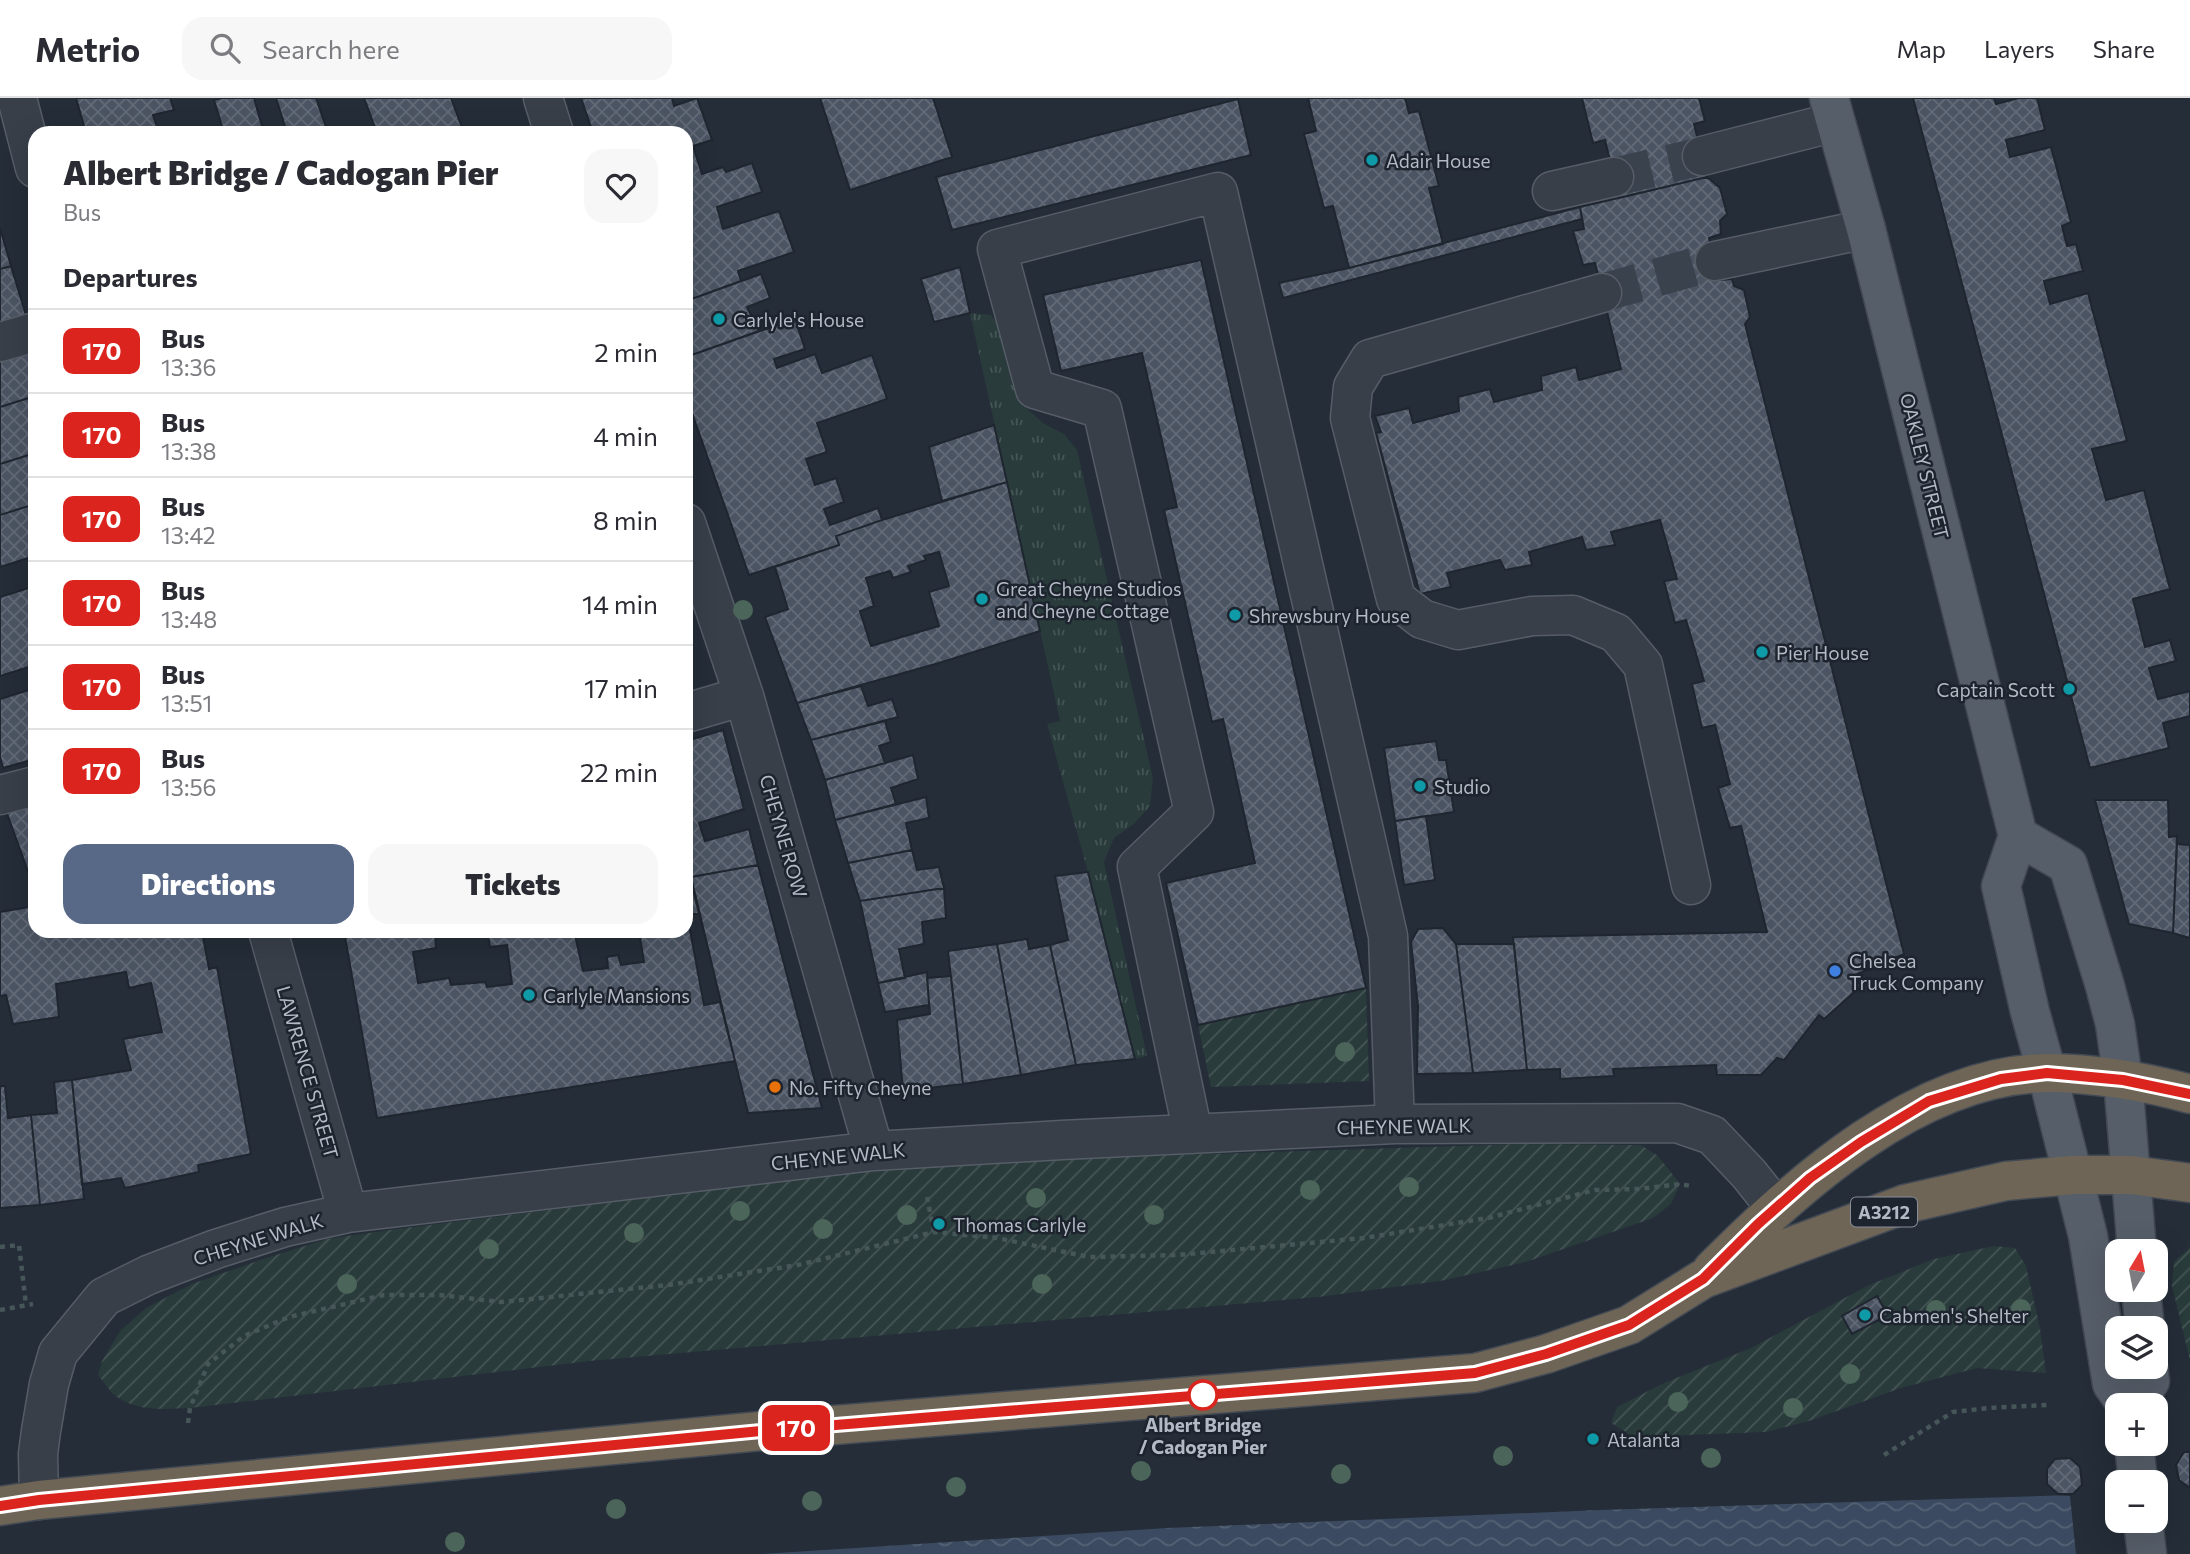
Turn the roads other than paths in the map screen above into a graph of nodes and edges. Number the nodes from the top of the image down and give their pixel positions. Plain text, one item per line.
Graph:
1 (17, 98) edge
2 (543, 98) edge
3 (1832, 110) edge
4 (552, 126) edge
5 (28, 141) edge
6 (1702, 156) tunnel mouth
7 (1614, 177) tunnel mouth
8 (1552, 191) dead end
9 (1866, 229) junction
10 (1715, 261) tunnel mouth
11 (1602, 293) tunnel mouth
12 (28, 333) edge
13 (0, 342) edge
14 (693, 544) edge
15 (744, 696) junction
16 (693, 711) edge
17 (28, 788) edge
18 (0, 794) edge
19 (2018, 836) junction
20 (1691, 885) dead end
21 (270, 938) edge
22 (2047, 1073) junction
23 (2123, 1080) junction
24 (2190, 1094) edge
25 (1395, 1124) junction
26 (1193, 1134) junction
27 (874, 1151) junction
28 (2073, 1175) junction
29 (2131, 1175) junction
30 (2190, 1183) edge
31 (1776, 1208) junction
32 (348, 1213) junction
33 (2136, 1239) edge
34 (1703, 1279) junction
35 (2118, 1393) edge
36 (39, 1500) junction
37 (0, 1506) edge
38 (2144, 1533) edge
39 (2147, 1554) edge

1 - 5 street
2 - 4 street
3 - 6 street
3 - 9 main road, OAKLEY STREET
7 - 8 street
9 - 10 street
9 - 19 main road, OAKLEY STREET
11 - 20 street
12 - 13 street
14 - 15 street, CHEYNE ROW
15 - 16 street
15 - 27 street, CHEYNE ROW
17 - 18 street
19 - 22 main road
19 - 23 main road
21 - 32 street, LAWRENCE STREET
22 - 23 highway, A3212
22 - 28 main road
22 - 31 highway, A3212
23 - 24 highway, A3212
23 - 29 main road
25 - 26 street, CHEYNE WALK
25 - 26 street
25 - 31 street, CHEYNE WALK
26 - 27 street, CHEYNE WALK
27 - 32 street, CHEYNE WALK
28 - 29 highway, A3212
28 - 34 highway, A3212
28 - 35 main road
29 - 30 highway, A3212
29 - 33 main road
31 - 34 highway, A3212
32 - 36 street, CHEYNE WALK
34 - 36 highway, A3212
36 - 37 highway, A3212
38 - 39 main road

